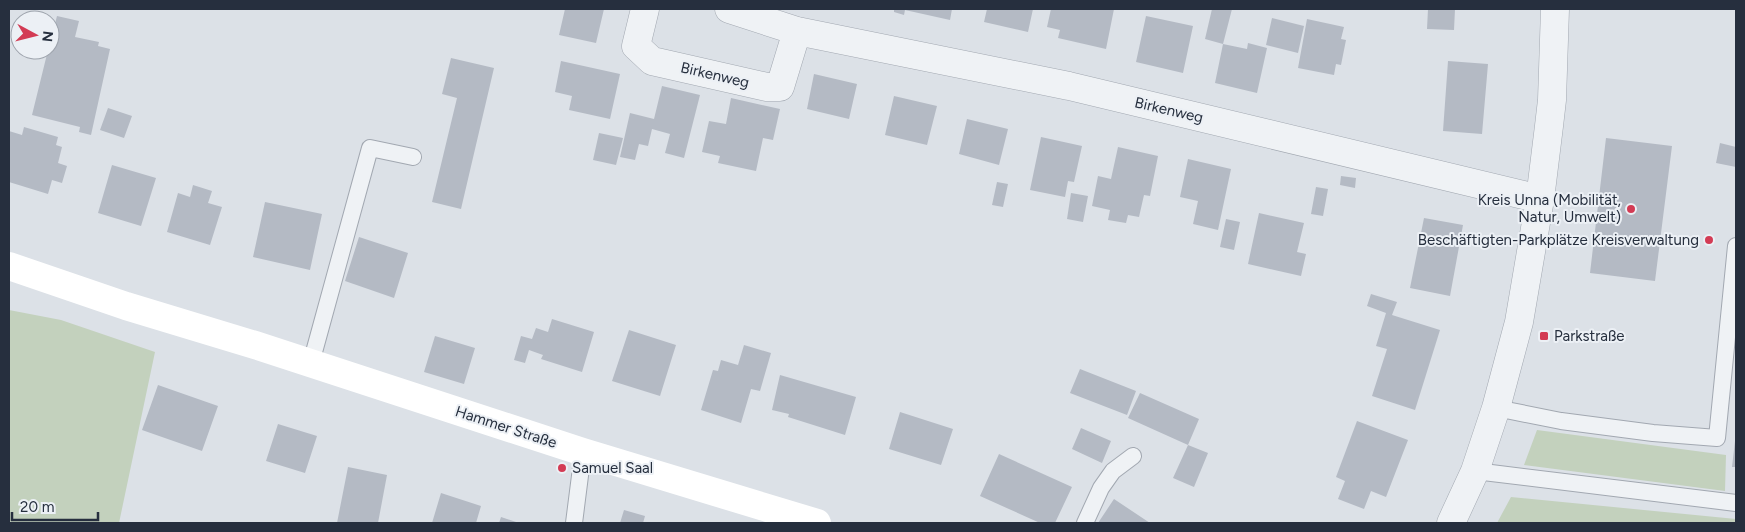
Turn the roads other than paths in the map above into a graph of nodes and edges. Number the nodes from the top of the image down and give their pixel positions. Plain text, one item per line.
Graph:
1 (645, 9) edge
2 (729, 9) edge
3 (1554, 9) edge
4 (796, 31) junction
5 (413, 157) dead end
6 (1540, 199) junction
7 (1736, 246) edge
8 (9, 266) edge
9 (9, 278) edge
10 (56, 283) junction
11 (311, 363) junction
12 (1496, 408) junction
13 (584, 452) junction
14 (1133, 456) dead end
15 (1475, 470) junction
16 (1736, 503) edge
17 (574, 523) edge
18 (818, 523) edge
19 (1085, 523) edge
20 (1451, 523) edge

1 - 4 street, Birkenweg
2 - 4 street, Birkenweg
3 - 6 street
4 - 6 street, Birkenweg
5 - 11 lane
6 - 12 street
7 - 12 lane
8 - 10 main road, Hammer Straße
9 - 10 main road, Hammer Straße
10 - 11 main road, Hammer Straße
11 - 13 main road, Hammer Straße
12 - 15 street
13 - 17 lane
13 - 18 main road, Hammer Straße
14 - 19 lane
15 - 16 lane
15 - 20 street

